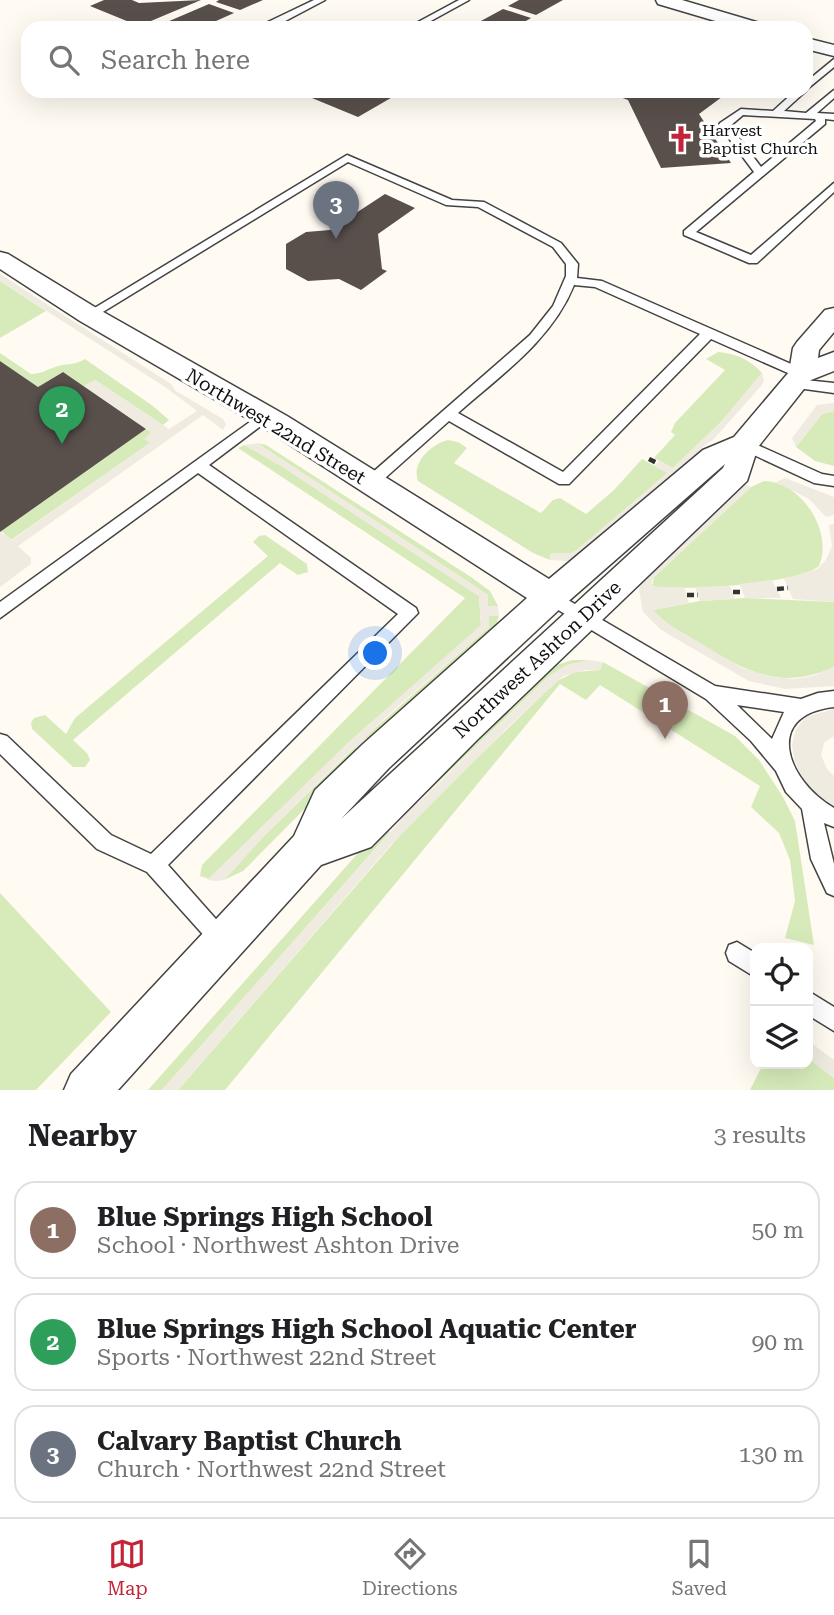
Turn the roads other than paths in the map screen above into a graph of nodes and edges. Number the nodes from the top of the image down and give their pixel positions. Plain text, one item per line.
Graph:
1 (321, 0) edge
2 (465, 0) edge
3 (664, 0) edge
4 (704, 5) edge
5 (277, 21) edge
6 (424, 21) edge
7 (741, 21) edge
8 (813, 45) edge
9 (834, 51) edge
10 (834, 62) edge
11 (813, 81) edge
12 (834, 93) edge
13 (793, 98) edge
14 (775, 114) junction
15 (814, 116) junction
16 (834, 117) edge
17 (760, 173) junction
18 (834, 186) edge
19 (0, 259) edge
20 (570, 281) junction
21 (89, 315) junction
22 (834, 316) edge
23 (709, 333) junction
24 (834, 361) edge
25 (798, 379) junction
26 (834, 388) edge
27 (450, 415) junction
28 (265, 416) junction
29 (744, 444) junction
30 (198, 466) junction
31 (834, 481) edge
32 (370, 483) junction
33 (551, 597) junction
34 (0, 611) edge
35 (582, 617) junction
36 (712, 692) junction
37 (834, 699) edge
38 (800, 707) junction
39 (0, 742) edge
40 (782, 765) junction
41 (811, 804) junction
42 (834, 818) edge
43 (308, 850) junction
44 (154, 865) junction
45 (834, 886) edge
46 (223, 942) junction
47 (737, 953) dead end
48 (750, 962) edge
49 (813, 1005) edge
50 (834, 1020) edge
51 (87, 1090) edge

1 - 5 lane
2 - 6 lane
3 - 4 street
4 - 7 street
8 - 9 street
10 - 11 lane
12 - 15 lane
13 - 14 lane
14 - 15 lane
14 - 17 lane
15 - 16 lane
15 - 17 lane
17 - 18 lane
19 - 21 street, Northwest 22nd Street
20 - 21 lane
20 - 23 lane
20 - 27 lane
21 - 28 street, Northwest 22nd Street
22 - 25 street, Northwest Ashton Drive
23 - 25 lane
23 - 27 lane
24 - 25 street, Northwest Ashton Drive
25 - 26 lane
25 - 29 street, Northwest Ashton Drive
27 - 32 lane
28 - 30 lane
28 - 32 street, Northwest 22nd Street
29 - 31 lane
29 - 33 street, Northwest Ashton Drive
29 - 35 street, Northwest Ashton Drive
30 - 34 lane
30 - 44 lane
32 - 33 street, Northwest 22nd Street
33 - 35 lane
33 - 43 street, Northwest Ashton Drive
35 - 36 lane
35 - 43 street, Northwest Ashton Drive
36 - 38 lane
36 - 40 lane
37 - 38 lane
38 - 40 lane
39 - 44 lane
40 - 41 lane
41 - 42 lane
41 - 45 lane
43 - 46 street, Northwest Ashton Drive
44 - 46 lane
46 - 51 street, Northwest Ashton Drive
47 - 48 lane
49 - 50 lane

